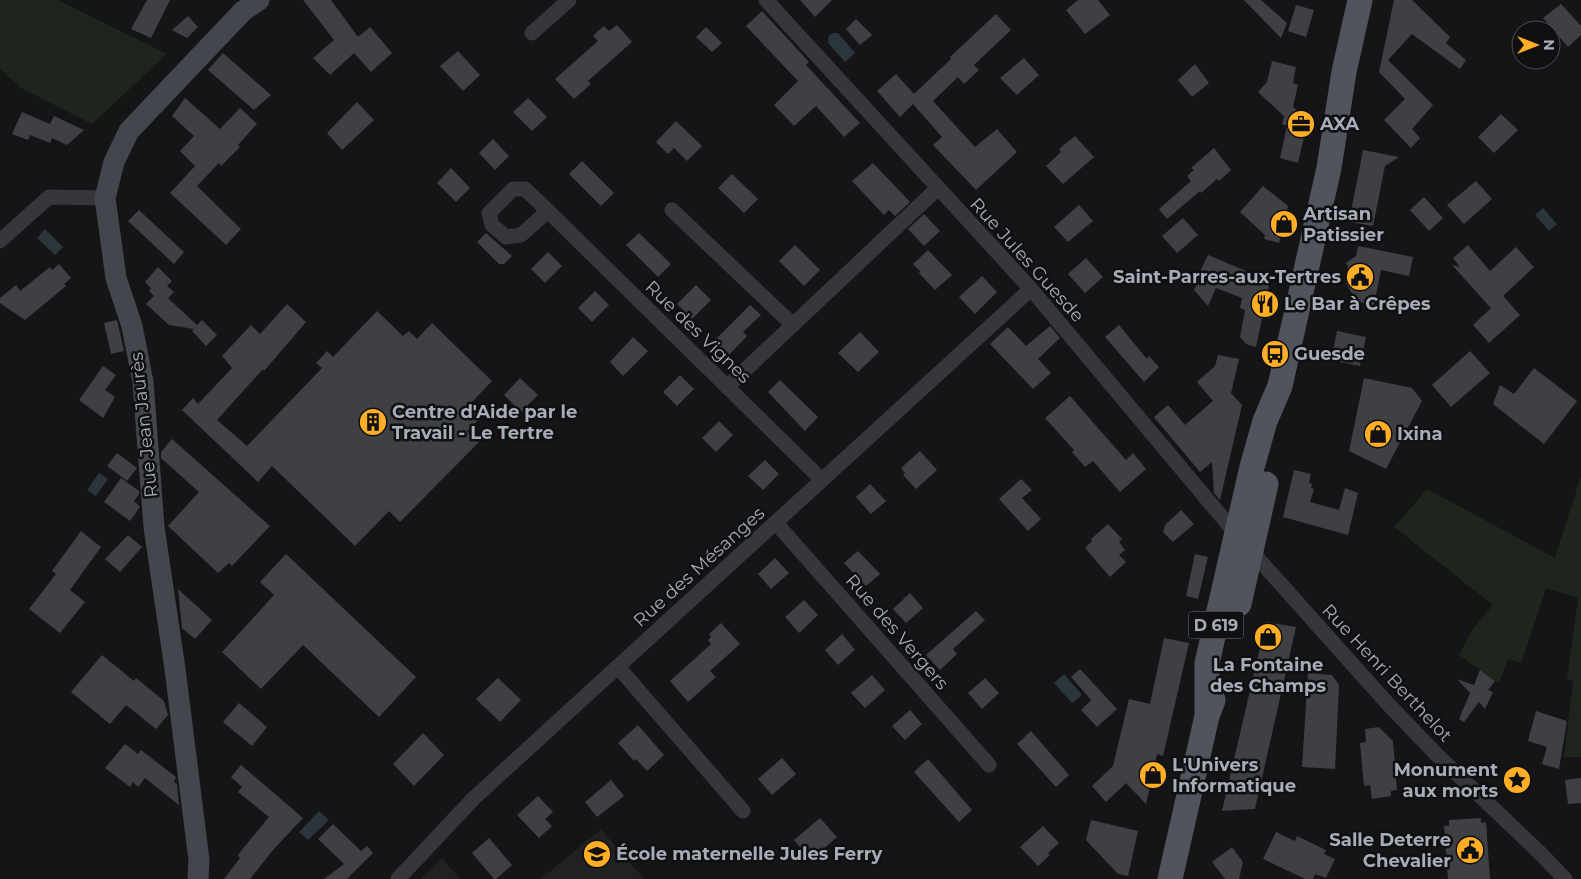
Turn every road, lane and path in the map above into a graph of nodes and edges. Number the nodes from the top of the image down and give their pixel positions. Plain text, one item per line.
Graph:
1 (259, 0) edge
2 (569, 0) edge
3 (766, 0) edge
4 (1360, 0) edge
5 (532, 33) dead end
6 (938, 188) junction
7 (106, 198) junction
8 (672, 210) dead end
9 (548, 211) dead end
10 (0, 241) edge
11 (1031, 290) junction
12 (793, 325) junction
13 (727, 387) junction
14 (822, 480) junction
15 (776, 523) junction
16 (1244, 544) junction
17 (618, 667) junction
18 (989, 765) dead end
19 (743, 811) dead end
20 (198, 879) edge
21 (398, 879) edge
22 (1170, 879) edge
23 (1565, 879) edge

1 - 7 street, Rue Jean Jaurès
2 - 5 street
3 - 6 street, Rue Jules Guesde
4 - 16 main road, D 619
6 - 11 street, Rue Jules Guesde
6 - 12 street
7 - 10 street
7 - 20 street, Rue Jean Jaurès
8 - 12 street
9 - 13 street, Rue des Vignes
11 - 14 street, Rue des Mésanges
11 - 16 street, Rue Jules Guesde
12 - 13 street
13 - 14 street, Rue des Vignes
14 - 15 street, Rue des Mésanges
15 - 17 street, Rue des Mésanges
15 - 18 street, Rue des Vergers
16 - 22 main road, D 619
16 - 23 street, Rue Henri Berthelot
17 - 19 street
17 - 21 street, Rue des Mésanges

